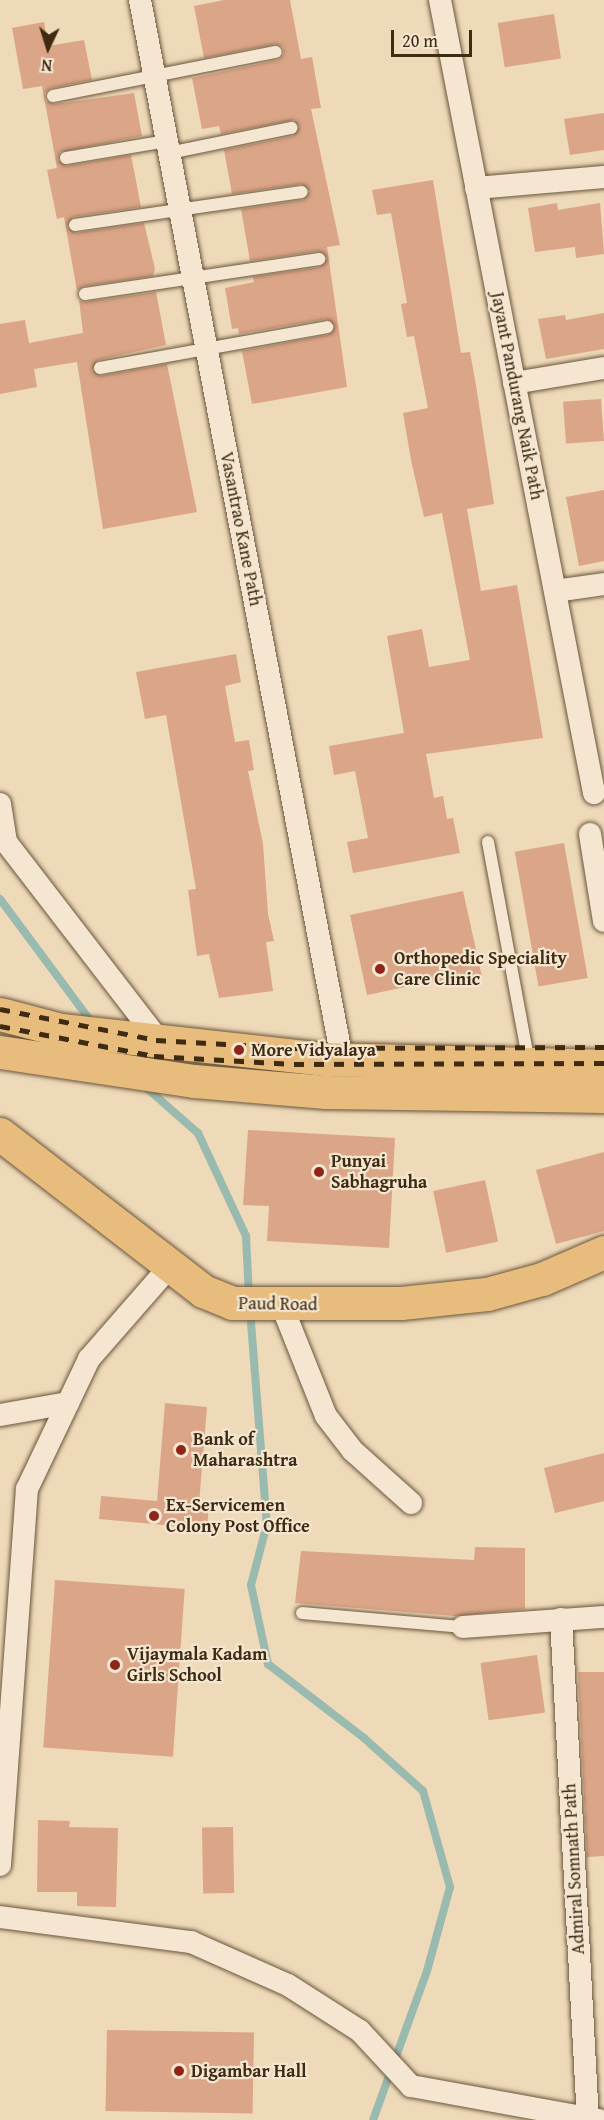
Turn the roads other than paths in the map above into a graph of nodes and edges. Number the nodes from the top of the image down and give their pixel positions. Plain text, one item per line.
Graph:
1 (440, 0) edge
2 (144, 1) edge
3 (276, 52) dead end
4 (154, 77) junction
5 (53, 96) dead end
6 (291, 128) dead end
7 (168, 147) junction
8 (66, 158) dead end
9 (604, 177) edge
10 (476, 188) junction
11 (302, 192) dead end
12 (180, 212) junction
13 (75, 225) dead end
14 (318, 259) dead end
15 (193, 280) junction
16 (85, 294) dead end
17 (327, 327) dead end
18 (207, 350) junction
19 (100, 368) dead end
20 (604, 368) edge
21 (514, 383) junction
22 (604, 584) edge
23 (555, 591) junction
24 (594, 793) dead end
25 (0, 804) edge
26 (590, 834) dead end
27 (488, 842) dead end
28 (604, 921) edge
29 (0, 1014) edge
30 (47, 1028) junction
31 (149, 1041) junction
32 (342, 1059) junction
33 (4, 1060) edge
34 (529, 1064) junction
35 (604, 1066) edge
36 (604, 1096) edge
37 (0, 1134) edge
38 (604, 1252) edge
39 (170, 1266) junction
40 (258, 1305) junction
41 (68, 1403) junction
42 (0, 1415) edge
43 (411, 1503) dead end
44 (302, 1613) dead end
45 (604, 1617) edge
46 (561, 1619) junction
47 (462, 1627) joint
48 (0, 1865) edge
49 (0, 1917) edge
50 (591, 2119) edge

1 - 10 street, Jayant Pandurang Naik Path
2 - 4 street, Vasantrao Kane Path
3 - 4 lane
4 - 5 lane
4 - 7 street, Vasantrao Kane Path
6 - 7 lane
7 - 8 lane
7 - 12 street, Vasantrao Kane Path
9 - 10 street
10 - 21 street, Jayant Pandurang Naik Path
11 - 12 lane
12 - 13 lane
12 - 15 street, Vasantrao Kane Path
14 - 15 lane
15 - 16 lane
15 - 18 street, Vasantrao Kane Path
17 - 18 lane
18 - 19 lane
18 - 32 street, Vasantrao Kane Path
20 - 21 street
21 - 23 street, Jayant Pandurang Naik Path
22 - 23 street
23 - 24 street, Jayant Pandurang Naik Path
25 - 31 street
26 - 28 street
27 - 34 lane
29 - 30 main road
30 - 31 main road
30 - 33 main road
31 - 32 main road
32 - 34 main road
33 - 36 main road
34 - 35 main road
37 - 39 main road, Paud Road
38 - 40 main road, Paud Road
39 - 40 main road, Paud Road
39 - 41 street
40 - 43 street
41 - 42 street
41 - 48 street
44 - 47 lane
45 - 46 street
46 - 47 street
46 - 50 street, Admiral Somnath Path
49 - 50 street

